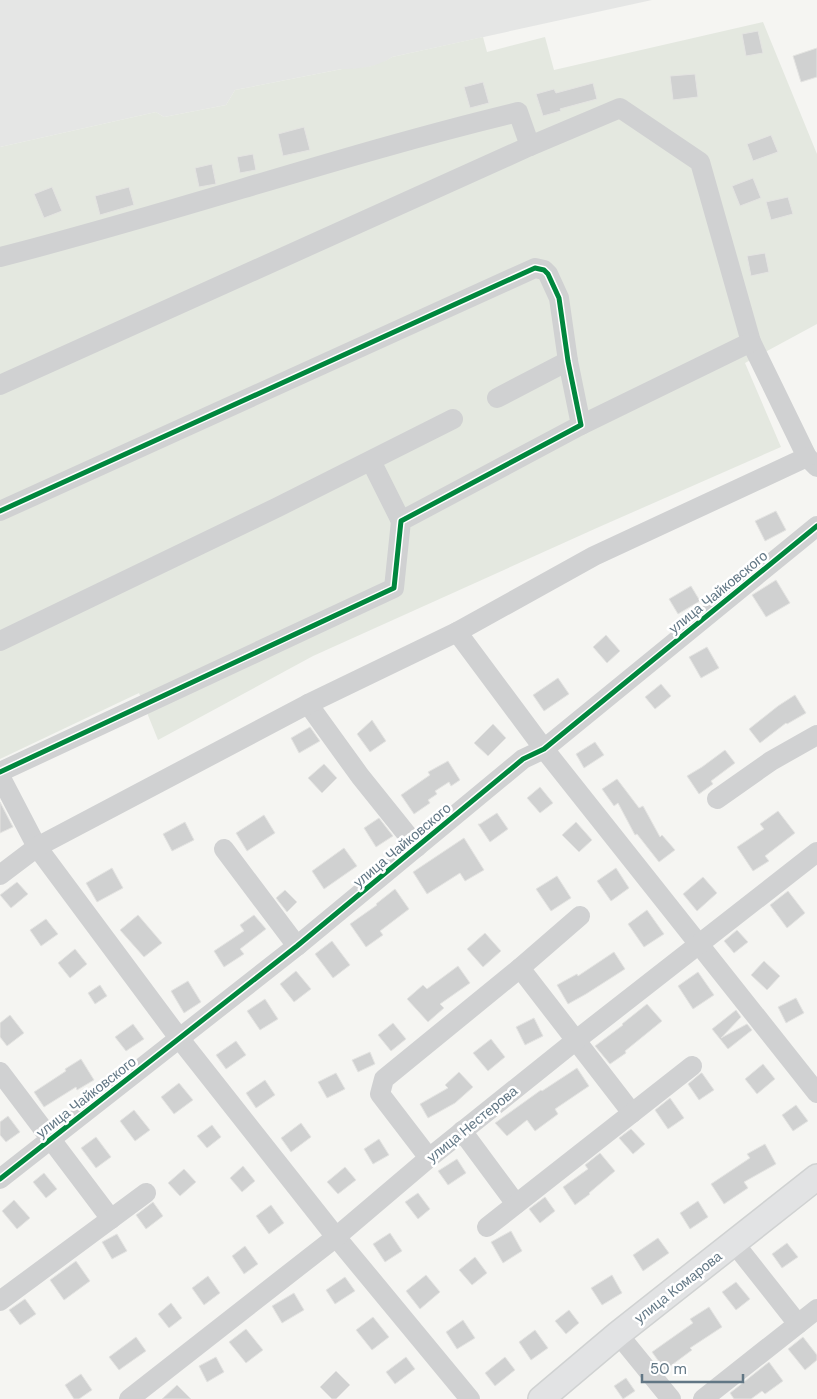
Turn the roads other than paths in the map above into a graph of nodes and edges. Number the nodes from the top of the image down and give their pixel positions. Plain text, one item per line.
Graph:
1 (530, 146) junction
2 (0, 257) edge
3 (751, 342) junction
4 (568, 361) junction
5 (0, 385) edge
6 (496, 398) dead end
7 (453, 419) dead end
8 (581, 425) junction
9 (371, 461) junction
10 (812, 462) edge
11 (0, 512) edge
12 (401, 522) junction
13 (817, 526) edge
14 (457, 632) junction
15 (0, 641) edge
16 (308, 704) junction
17 (817, 736) edge
18 (544, 749) junction
19 (0, 772) edge
20 (0, 776) edge
21 (716, 800) dead end
22 (37, 847) junction
23 (417, 847) junction
24 (224, 849) dead end
25 (817, 852) edge
26 (0, 875) edge
27 (580, 916) dead end
28 (698, 944) junction
29 (297, 946) junction
30 (520, 968) junction
31 (178, 1038) junction
32 (575, 1041) junction
33 (692, 1066) dead end
34 (0, 1072) edge
35 (817, 1094) edge
36 (632, 1113) junction
37 (462, 1131) junction
38 (51, 1140) junction
39 (428, 1158) junction
40 (817, 1177) edge
41 (0, 1179) edge
42 (146, 1193) dead end
43 (516, 1204) junction
44 (111, 1219) junction
45 (487, 1227) dead end
46 (336, 1237) junction
47 (734, 1243) junction
48 (0, 1301) edge
49 (817, 1309) edge
50 (798, 1324) junction
51 (618, 1334) junction
52 (129, 1399) edge
53 (470, 1399) edge
54 (541, 1399) edge
55 (671, 1399) edge
56 (703, 1399) edge

1 - 2 street
1 - 3 street
1 - 5 street
3 - 8 street
3 - 10 street
4 - 6 street
4 - 8 street
4 - 11 street
7 - 9 street
8 - 12 street
9 - 12 street
9 - 15 street
10 - 14 street
12 - 19 street
13 - 18 street, улица Чайковского
14 - 16 street
14 - 18 street
16 - 22 street
16 - 23 street
17 - 21 street
18 - 23 street, улица Чайковского
18 - 28 street
20 - 22 street
22 - 26 street
22 - 31 street
23 - 29 street, улица Чайковского
24 - 29 street
25 - 28 street, улица Нестерова
27 - 30 street
28 - 32 street, улица Нестерова
28 - 35 street
29 - 31 street, улица Чайковского
30 - 32 street
30 - 39 street
31 - 38 street, улица Чайковского
31 - 46 street
32 - 36 street
32 - 37 street, улица Нестерова
33 - 36 street
34 - 38 street
36 - 43 street
37 - 39 street, улица Нестерова
37 - 43 street
38 - 41 street, улица Чайковского
38 - 44 street
39 - 46 street, улица Нестерова
40 - 47 main road, улица Комарова
42 - 44 street
43 - 45 street
44 - 48 street
46 - 52 street, улица Нестерова
46 - 53 street
47 - 50 street
47 - 51 main road, улица Комарова
49 - 50 street
50 - 56 street
51 - 54 main road, улица Комарова
51 - 55 street

